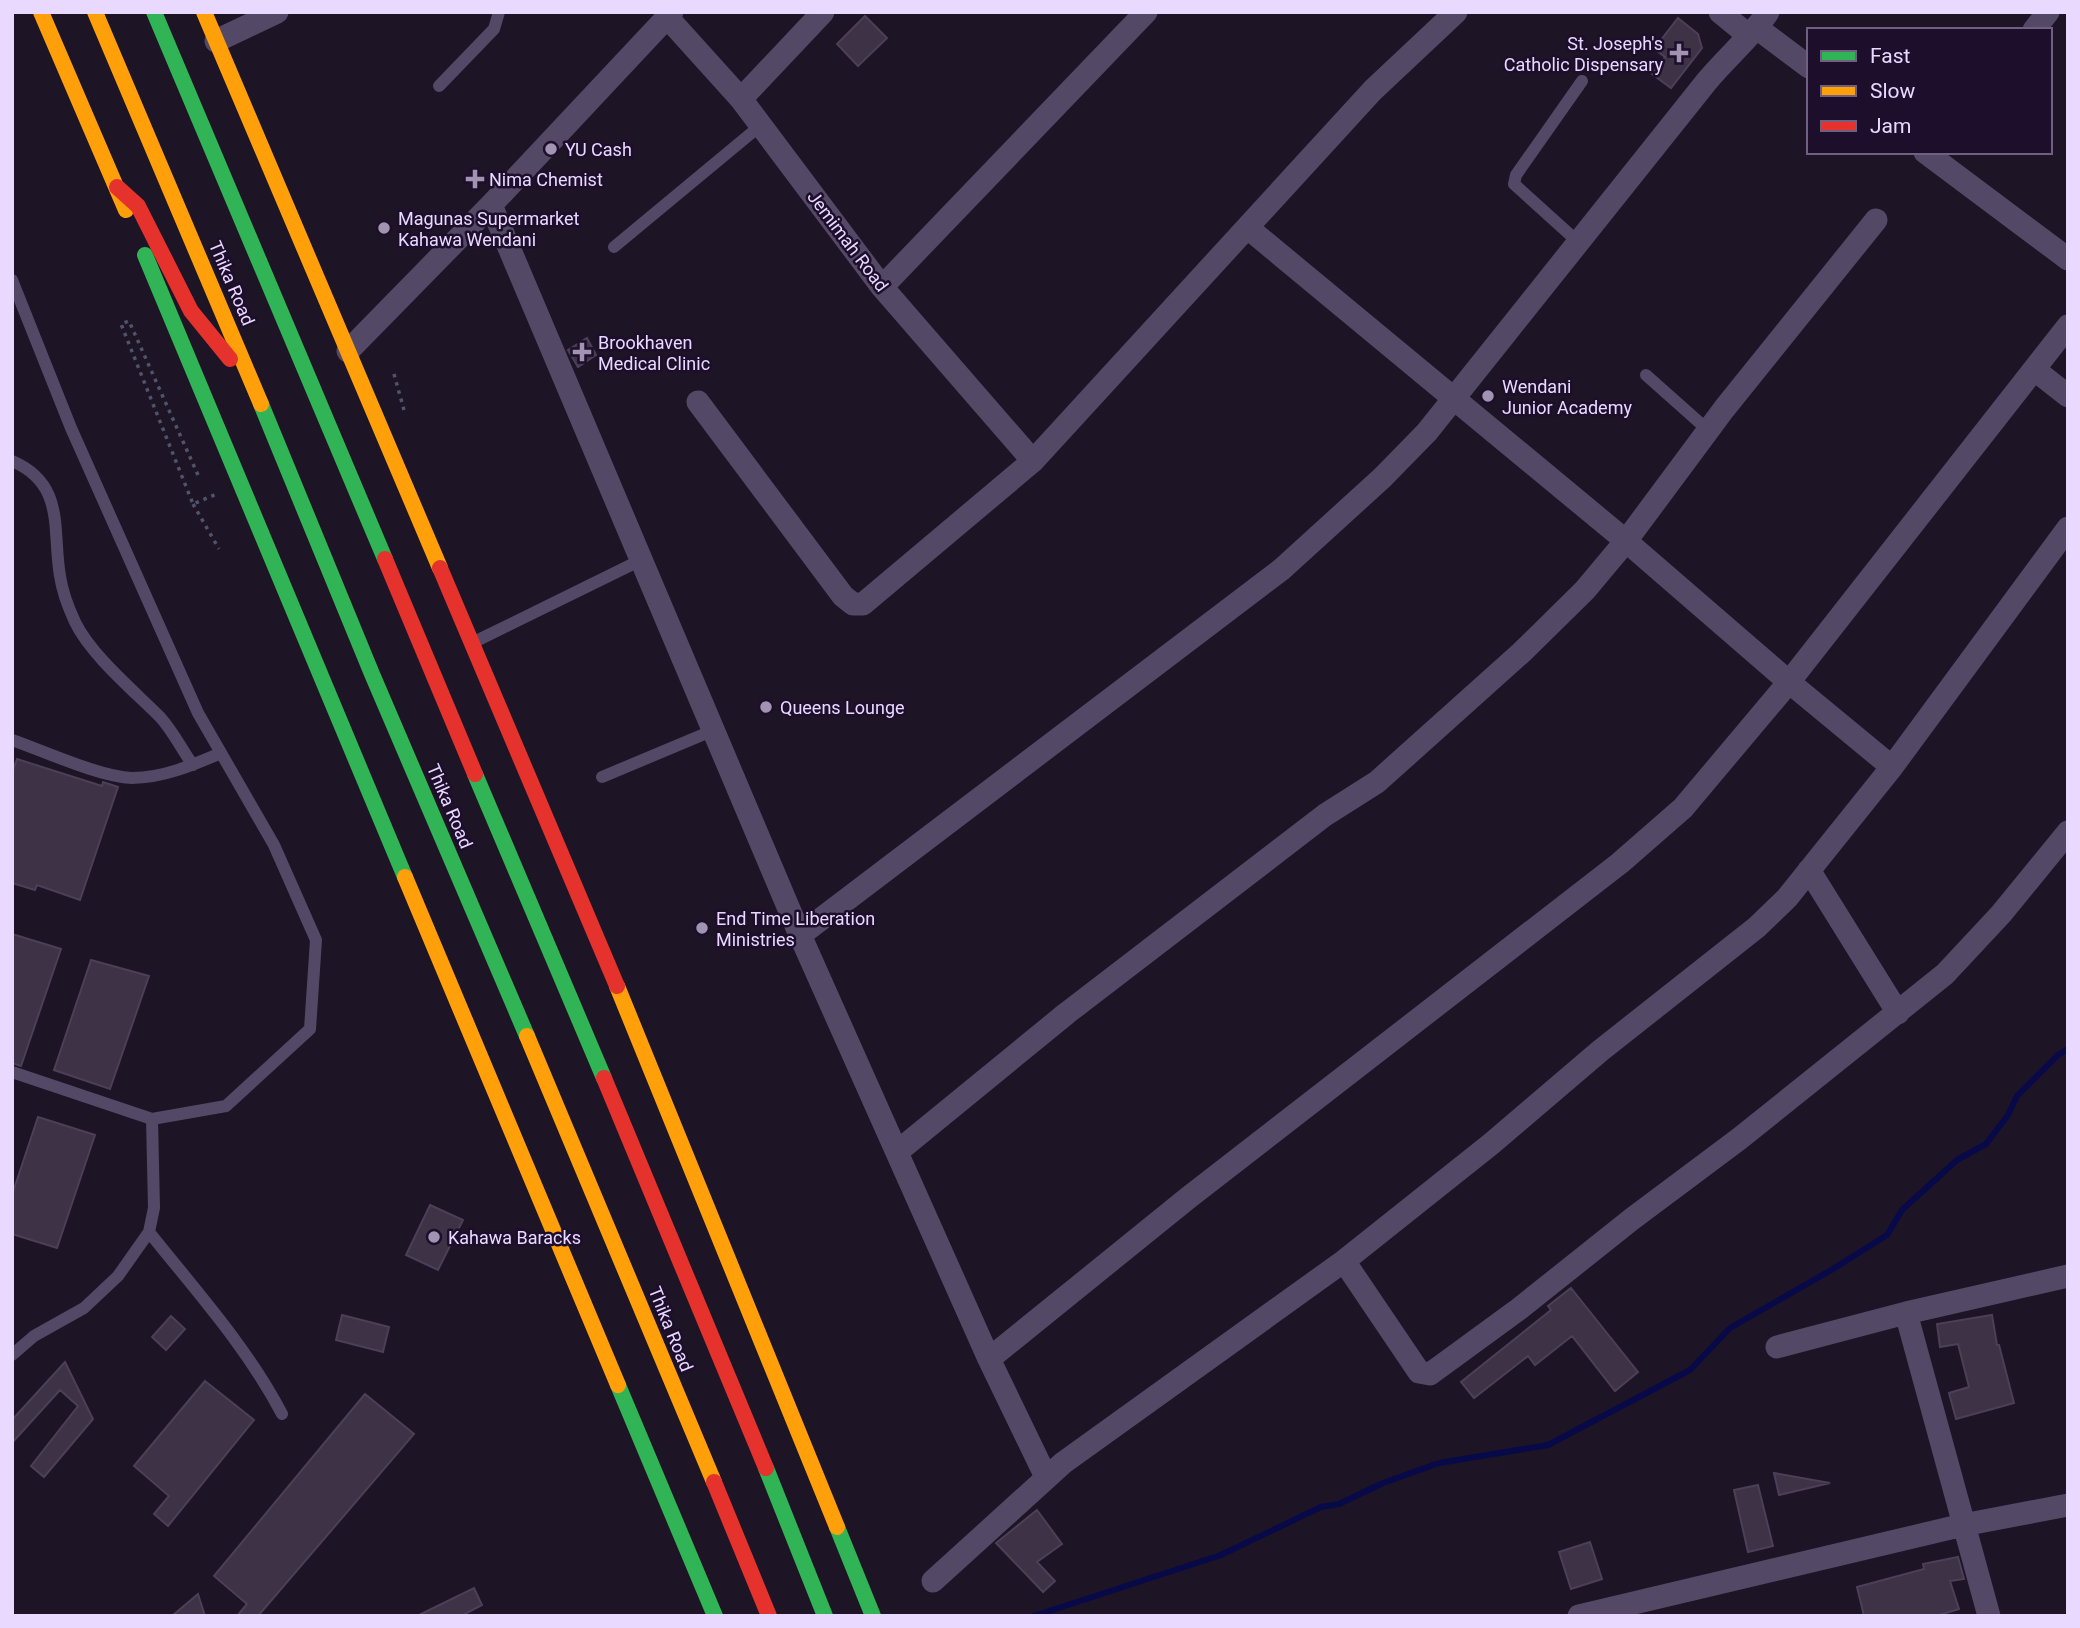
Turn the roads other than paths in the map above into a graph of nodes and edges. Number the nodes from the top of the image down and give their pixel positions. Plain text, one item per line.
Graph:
1 (41, 12) edge
2 (95, 12) edge
3 (154, 12) edge
4 (204, 12) edge
5 (277, 12) edge
6 (499, 12) edge
7 (823, 12) edge
8 (1146, 12) edge
9 (1456, 12) edge
10 (1720, 12) edge
11 (2048, 12) edge
12 (669, 15) edge
13 (1758, 25) edge
14 (2036, 28) edge
15 (216, 41) junction
16 (1807, 65) edge
17 (1582, 81) dead end
18 (439, 86) dead end
19 (741, 99) junction
20 (761, 125) junction
21 (1930, 154) edge
22 (117, 187) junction
23 (491, 205) junction
24 (1877, 220) dead end
25 (1248, 228) junction
26 (1577, 241) junction
27 (614, 247) dead end
28 (2068, 259) edge
29 (12, 280) edge
30 (882, 287) junction
31 (2068, 326) edge
32 (348, 351) junction
33 (2035, 370) junction
34 (1646, 375) dead end
35 (257, 394) junction
36 (2068, 396) edge
37 (1453, 399) junction
38 (698, 402) dead end
39 (1709, 431) junction
40 (12, 461) edge
41 (1033, 461) junction
42 (2068, 528) edge
43 (1626, 541) junction
44 (642, 560) junction
45 (471, 643) junction
46 (1788, 682) junction
47 (714, 730) junction
48 (12, 740) edge
49 (221, 753) junction
50 (193, 765) junction
51 (1892, 767) junction
52 (602, 777) dead end
53 (2068, 832) edge
54 (1809, 870) junction
55 (800, 935) junction
56 (1898, 1013) junction
57 (12, 1072) edge
58 (152, 1119) junction
59 (897, 1152) junction
60 (149, 1232) junction
61 (1344, 1262) junction
62 (2068, 1276) edge
63 (1906, 1313) junction
64 (1777, 1347) dead end
65 (12, 1355) edge
66 (989, 1359) junction
67 (282, 1414) dead end
68 (1045, 1477) junction
69 (2068, 1504) edge
70 (1963, 1525) junction
71 (933, 1581) dead end
72 (715, 1616) edge
73 (769, 1616) edge
74 (825, 1616) edge
75 (873, 1616) edge
76 (1579, 1616) edge
77 (1989, 1616) edge

1 - 22 main road
2 - 35 main road, Thika Road
3 - 74 main road, Thika Road
4 - 15 main road
5 - 15 street
6 - 18 lane
7 - 19 street
8 - 30 street
9 - 25 street
10 - 13 street
11 - 14 street
12 - 19 street, Jemimah Road
12 - 23 street
13 - 16 street
13 - 26 street
15 - 32 main road
17 - 26 lane
19 - 20 street, Jemimah Road
20 - 27 lane
20 - 30 street, Jemimah Road
21 - 28 street
22 - 35 main road
22 - 72 main road
23 - 32 street
23 - 44 street
24 - 39 street
25 - 37 street
25 - 41 street
26 - 37 street
29 - 49 lane
30 - 41 street, Jemimah Road
31 - 33 street
32 - 45 main road
33 - 36 street
33 - 46 street
34 - 39 lane
35 - 73 main road, Thika Road
37 - 43 street
37 - 55 street
38 - 41 street
39 - 43 street
40 - 50 lane
42 - 51 street
43 - 46 street
43 - 59 street
44 - 45 lane
44 - 47 street
45 - 75 main road
46 - 51 street
46 - 66 street
47 - 52 lane
47 - 55 street
48 - 50 lane
49 - 50 lane
49 - 58 lane
51 - 54 street
53 - 56 street
54 - 56 street
54 - 61 street
55 - 59 street
56 - 61 street
57 - 58 lane
58 - 60 lane
59 - 66 street
60 - 65 lane
60 - 67 lane
61 - 68 street
62 - 63 street
63 - 64 street
63 - 70 street
66 - 68 street
68 - 71 street
69 - 70 street
70 - 76 street
70 - 77 street

